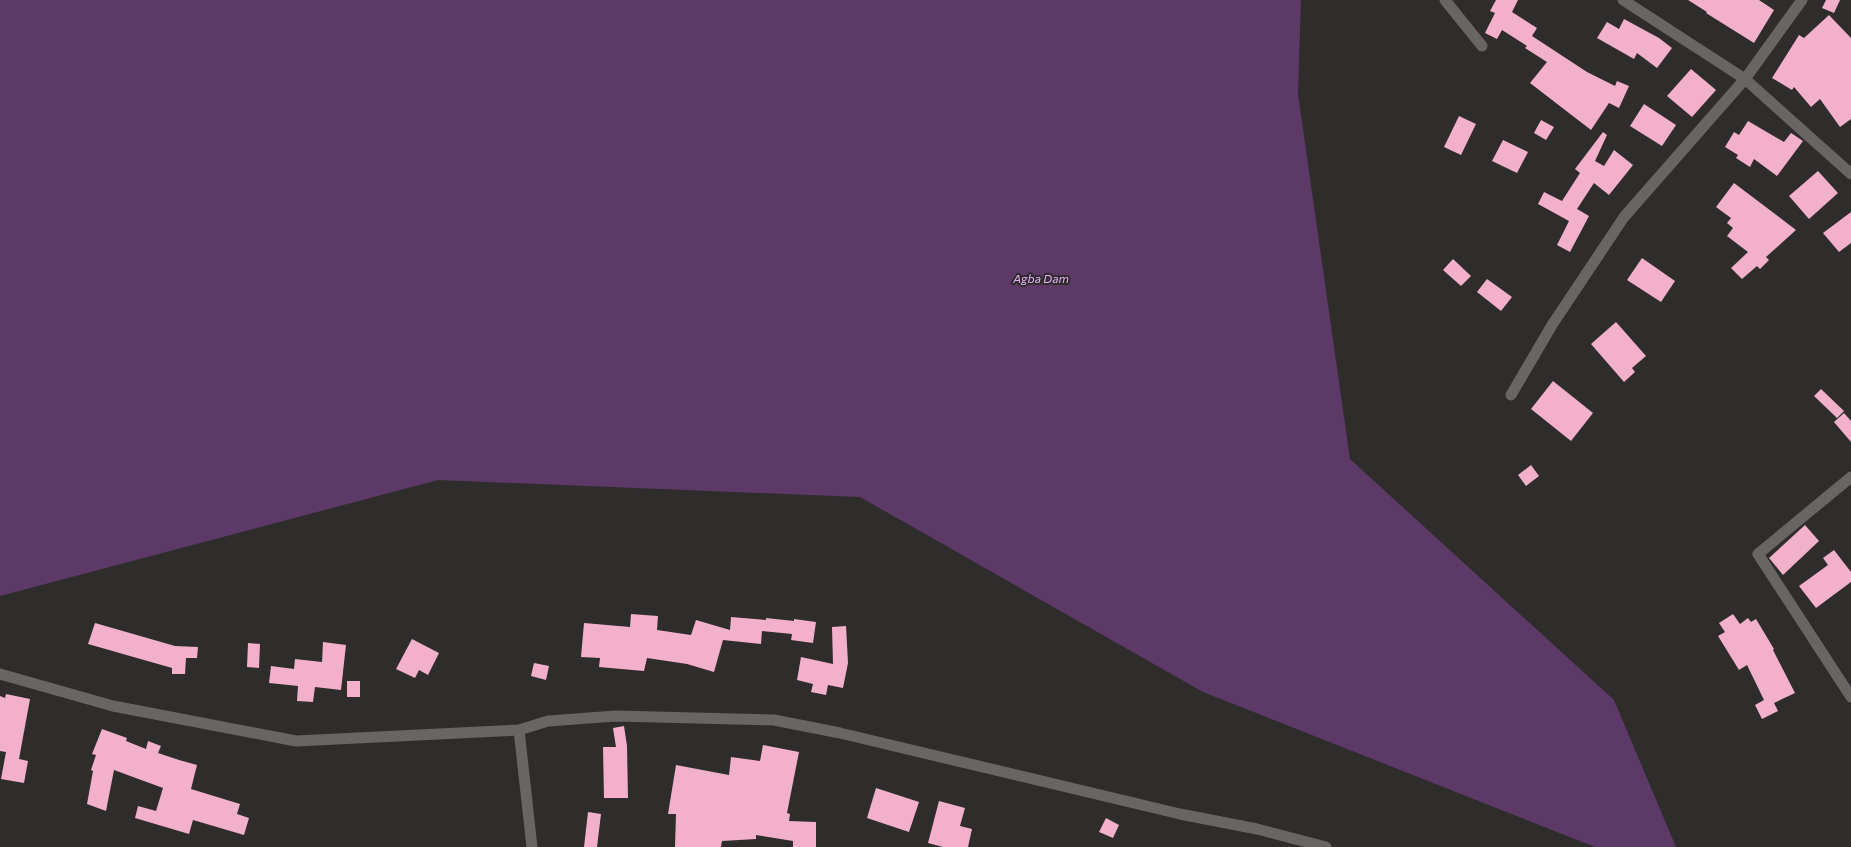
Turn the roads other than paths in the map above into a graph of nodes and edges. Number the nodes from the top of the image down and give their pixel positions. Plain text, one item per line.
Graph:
1 (1445, 0) edge
2 (1623, 0) edge
3 (1802, 0) edge
4 (1482, 46) dead end
5 (1744, 79) junction
6 (1851, 174) edge
7 (1511, 395) dead end
8 (1851, 477) edge
9 (0, 674) edge
10 (1851, 697) edge
11 (519, 730) junction
12 (532, 847) edge
13 (1326, 847) edge

1 - 4 street
2 - 5 street
3 - 5 street
5 - 6 street
5 - 7 street
8 - 10 street
9 - 11 street
11 - 12 street
11 - 13 street

